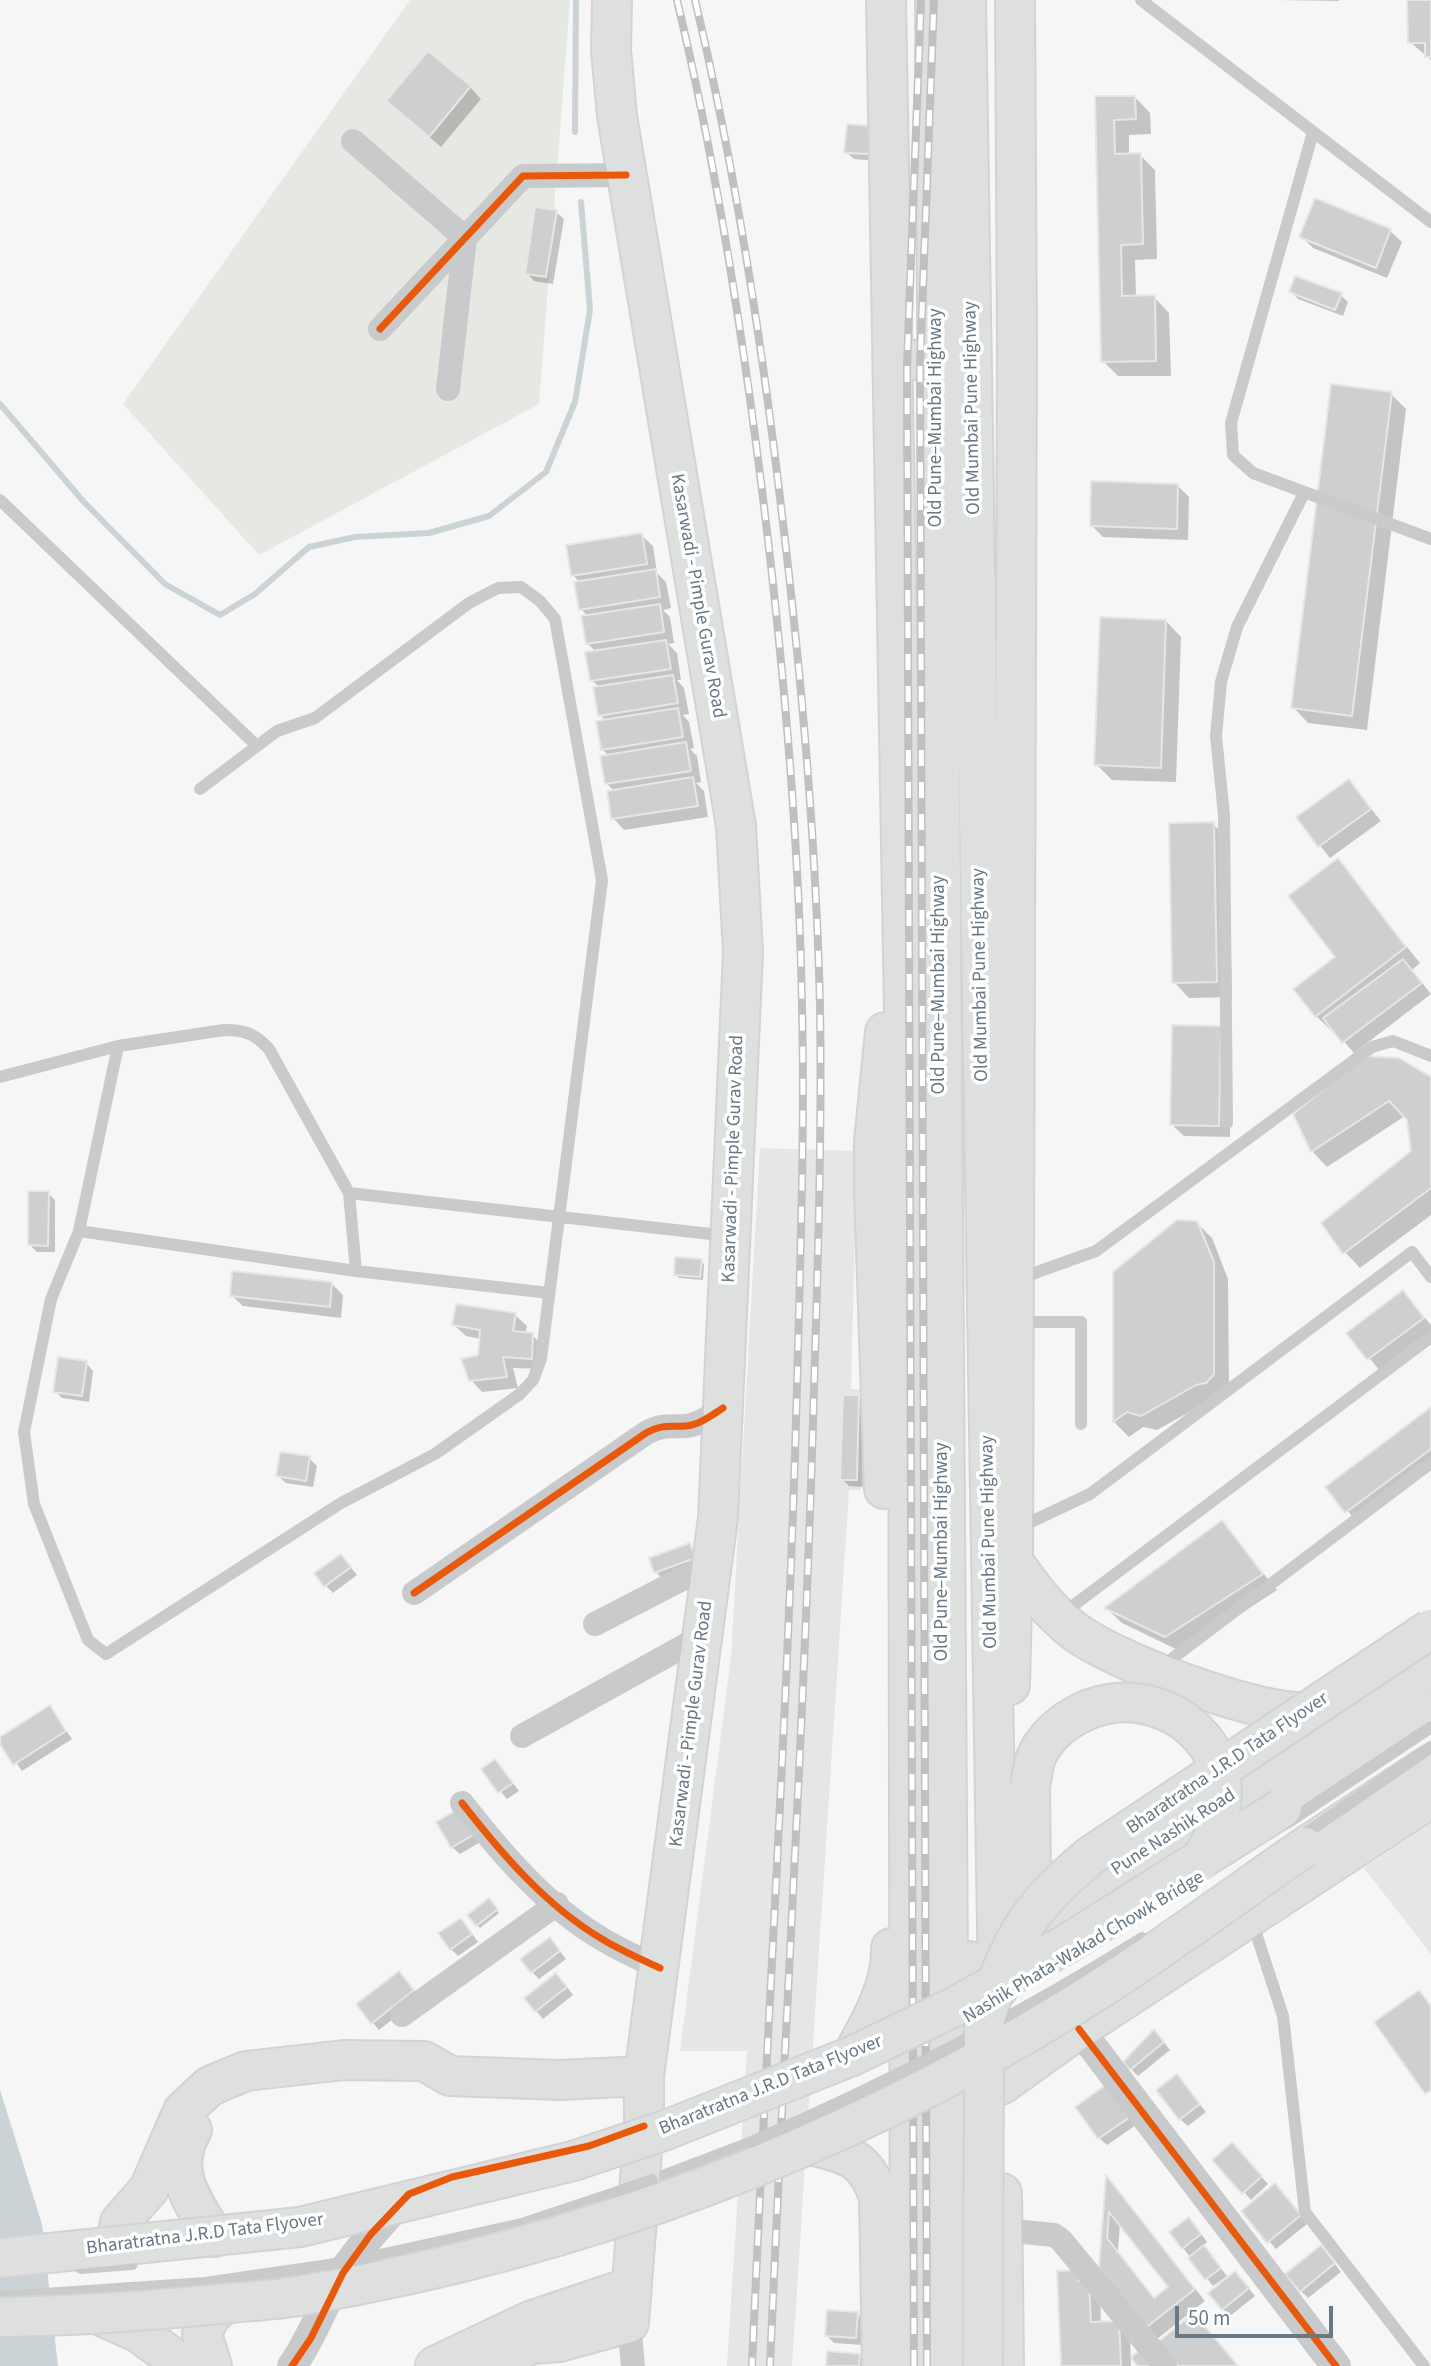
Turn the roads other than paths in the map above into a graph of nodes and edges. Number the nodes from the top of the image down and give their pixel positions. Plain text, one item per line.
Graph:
1 (612, 0) edge
2 (886, 0) edge
3 (935, 0) edge
4 (966, 0) edge
5 (1015, 0) edge
6 (1142, 0) edge
7 (1313, 132) junction
8 (353, 141) dead end
9 (626, 175) junction
10 (1431, 222) edge
11 (465, 238) junction
12 (380, 329) dead end
13 (937, 359) junction
14 (893, 361) junction
15 (448, 389) dead end
16 (1304, 493) junction
17 (0, 499) edge
18 (1431, 539) edge
19 (257, 746) junction
20 (200, 789) dead end
21 (904, 985) junction
22 (118, 1046) junction
23 (1431, 1056) edge
24 (0, 1077) edge
25 (1227, 1123) dead end
26 (349, 1192) junction
27 (559, 1217) junction
28 (79, 1231) junction
29 (730, 1237) junction
30 (356, 1271) junction
31 (1431, 1277) edge
32 (1014, 1280) junction
33 (550, 1293) junction
34 (1014, 1322) junction
35 (1431, 1337) edge
36 (723, 1408) junction
37 (1081, 1424) dead end
38 (1431, 1463) edge
39 (1013, 1546) junction
40 (713, 1563) junction
41 (414, 1593) dead end
42 (1058, 1616) junction
43 (595, 1624) dead end
44 (1431, 1629) edge
45 (704, 1635) junction
46 (1431, 1666) edge
47 (1155, 1671) junction
48 (1395, 1690) junction
49 (1431, 1709) edge
50 (1431, 1727) edge
51 (522, 1735) dead end
52 (1431, 1747) edge
53 (1431, 1765) edge
54 (1431, 1798) edge
55 (463, 1803) dead end
56 (1287, 1829) junction
57 (1031, 1876) junction
58 (1207, 1877) junction
59 (557, 1904) junction
60 (995, 1904) junction
61 (1251, 1918) junction
62 (1039, 1921) junction
63 (1157, 1929) dead end
64 (969, 1961) junction
65 (660, 1968) junction
66 (908, 1978) junction
67 (985, 2006) junction
68 (402, 2015) dead end
69 (1079, 2029) junction
70 (895, 2054) dead end
71 (852, 2056) junction
72 (450, 2076) junction
73 (644, 2076) junction
74 (1001, 2085) junction
75 (648, 2139) junction
76 (811, 2145) junction
77 (628, 2160) dead end
78 (400, 2222) dead end
79 (1002, 2230) junction
80 (354, 2232) dead end
81 (214, 2237) junction
82 (127, 2255) junction
83 (0, 2258) edge
84 (72, 2269) dead end
85 (0, 2297) edge
86 (224, 2303) junction
87 (630, 2305) junction
88 (99, 2315) junction
89 (0, 2316) edge
90 (559, 2327) junction
91 (310, 2352) edge
92 (1000, 2363) edge
93 (184, 2366) edge
94 (212, 2366) edge
95 (292, 2366) edge
96 (435, 2366) edge
97 (484, 2366) edge
98 (633, 2366) edge
99 (881, 2366) edge
100 (910, 2366) edge
101 (945, 2366) edge
102 (1165, 2366) edge
103 (1336, 2366) edge
104 (1424, 2366) edge

1 - 9 main road, Kasarwadi - Pimple Gurav Road
2 - 14 main road
3 - 13 main road, Old Pune–Mumbai Highway
4 - 60 main road, Old Mumbai Pune Highway
5 - 32 main road
6 - 7 lane
7 - 10 lane
7 - 16 lane
8 - 11 street
9 - 11 street
9 - 29 main road, Kasarwadi - Pimple Gurav Road
11 - 12 street
11 - 15 street
13 - 14 main road
13 - 64 main road, Old Pune–Mumbai Highway
14 - 21 main road
16 - 18 lane
16 - 25 lane
17 - 19 lane
19 - 20 lane
19 - 27 lane
21 - 66 main road
21 - 71 main road
22 - 24 lane
22 - 26 lane
22 - 28 lane
23 - 32 lane
26 - 27 lane
26 - 30 lane
27 - 29 lane
27 - 33 lane
28 - 30 lane
28 - 33 lane
29 - 36 main road, Kasarwadi - Pimple Gurav Road
30 - 33 lane
31 - 39 lane
32 - 34 main road
34 - 37 lane
34 - 39 main road
35 - 42 lane
36 - 40 main road, Kasarwadi - Pimple Gurav Road
36 - 41 street
38 - 47 lane
39 - 42 main road
39 - 60 main road
40 - 43 street
40 - 45 main road, Kasarwadi - Pimple Gurav Road
42 - 47 main road
44 - 92 main road, Bharatratna J.R.D Tata Flyover, bridge
45 - 51 street
45 - 65 main road, Kasarwadi - Pimple Gurav Road
46 - 48 main road, Pune Nashik Road
47 - 48 main road
48 - 62 main road, Pune Nashik Road
49 - 56 main road, Bharatratna J.R.D Tata Flyover
50 - 56 lane, bridge
52 - 58 lane, Nashik Phata-Wakad Chowk Bridge, bridge
53 - 56 main road, Bharatratna J.R.D Tata Flyover
54 - 61 main road
55 - 59 street
56 - 58 main road, Bharatratna J.R.D Tata Flyover, bridge
56 - 76 main road, Bharatratna J.R.D Tata Flyover, bridge
57 - 58 main road, bridge
57 - 60 main road
57 - 62 main road
58 - 71 main road, Bharatratna J.R.D Tata Flyover, bridge
59 - 65 street
59 - 68 street
60 - 64 main road, Old Mumbai Pune Highway
61 - 69 main road
61 - 104 lane
62 - 64 main road, Pune Nashik Road
63 - 85 lane, Nashik Phata-Wakad Chowk Bridge, bridge
64 - 66 main road, Pune Nashik Road
64 - 67 main road
64 - 101 main road
65 - 73 main road, Kasarwadi - Pimple Gurav Road
66 - 100 main road
67 - 69 main road
67 - 70 lane, Nashik Phata-Wakad Chowk Bridge
67 - 74 main road
69 - 74 main road
69 - 103 street
71 - 81 main road, Bharatratna J.R.D Tata Flyover, bridge
72 - 73 main road
72 - 81 main road
72 - 82 main road
73 - 75 main road, Kasarwadi - Pimple Gurav Road
74 - 79 main road
75 - 77 lane
75 - 87 main road, Kasarwadi - Pimple Gurav Road
75 - 91 street
76 - 86 main road, Bharatratna J.R.D Tata Flyover, bridge
76 - 99 main road
78 - 80 lane
79 - 92 main road
79 - 102 street
81 - 82 main road, Bharatratna J.R.D Tata Flyover, bridge
82 - 83 main road, Bharatratna J.R.D Tata Flyover, bridge
82 - 84 lane, bridge
86 - 88 main road, Bharatratna J.R.D Tata Flyover, bridge
86 - 94 main road
87 - 90 main road
87 - 98 street
88 - 89 main road, Bharatratna J.R.D Tata Flyover, bridge
88 - 93 main road
90 - 96 main road
90 - 97 main road
91 - 95 street

